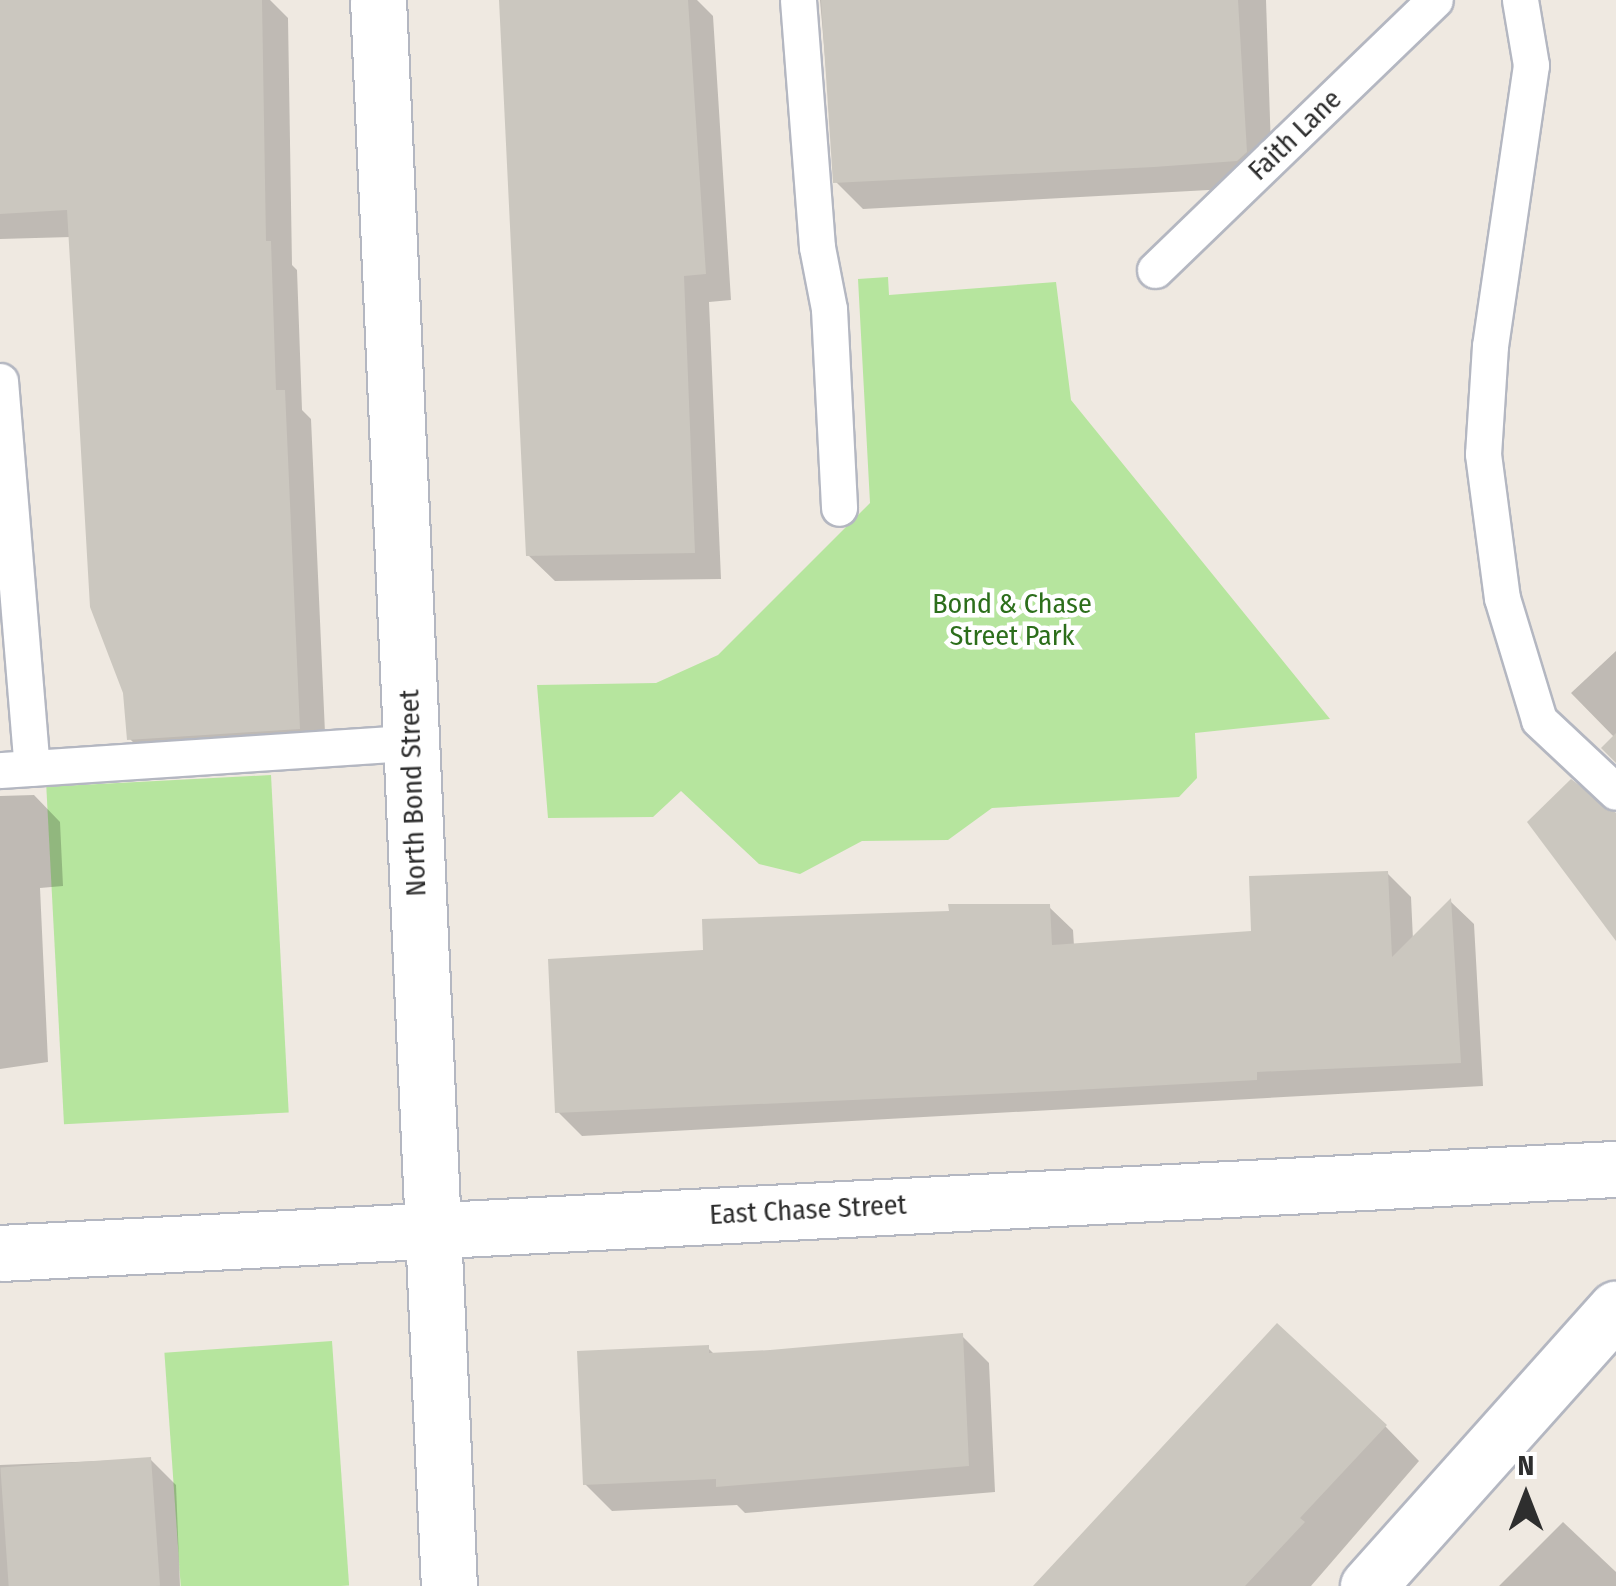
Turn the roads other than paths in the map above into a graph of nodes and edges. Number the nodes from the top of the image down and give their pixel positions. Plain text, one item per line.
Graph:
1 (378, 0) edge
2 (798, 0) edge
3 (1434, 0) edge
4 (1520, 0) edge
5 (1155, 270) dead end
6 (0, 381) edge
7 (838, 508) dead end
8 (411, 743) junction
9 (16, 769) edge
10 (1616, 792) edge
11 (1616, 1169) edge
12 (432, 1229) junction
13 (0, 1253) edge
14 (1616, 1310) edge
15 (449, 1586) edge
16 (1368, 1586) edge

1 - 8 street, North Bond Street
2 - 7 lane
3 - 5 lane, Faith Lane
4 - 10 lane
6 - 9 lane
8 - 9 lane
8 - 12 street, North Bond Street
11 - 12 street, East Chase Street
12 - 13 street, East Chase Street
12 - 15 street, North Bond Street
14 - 16 street

